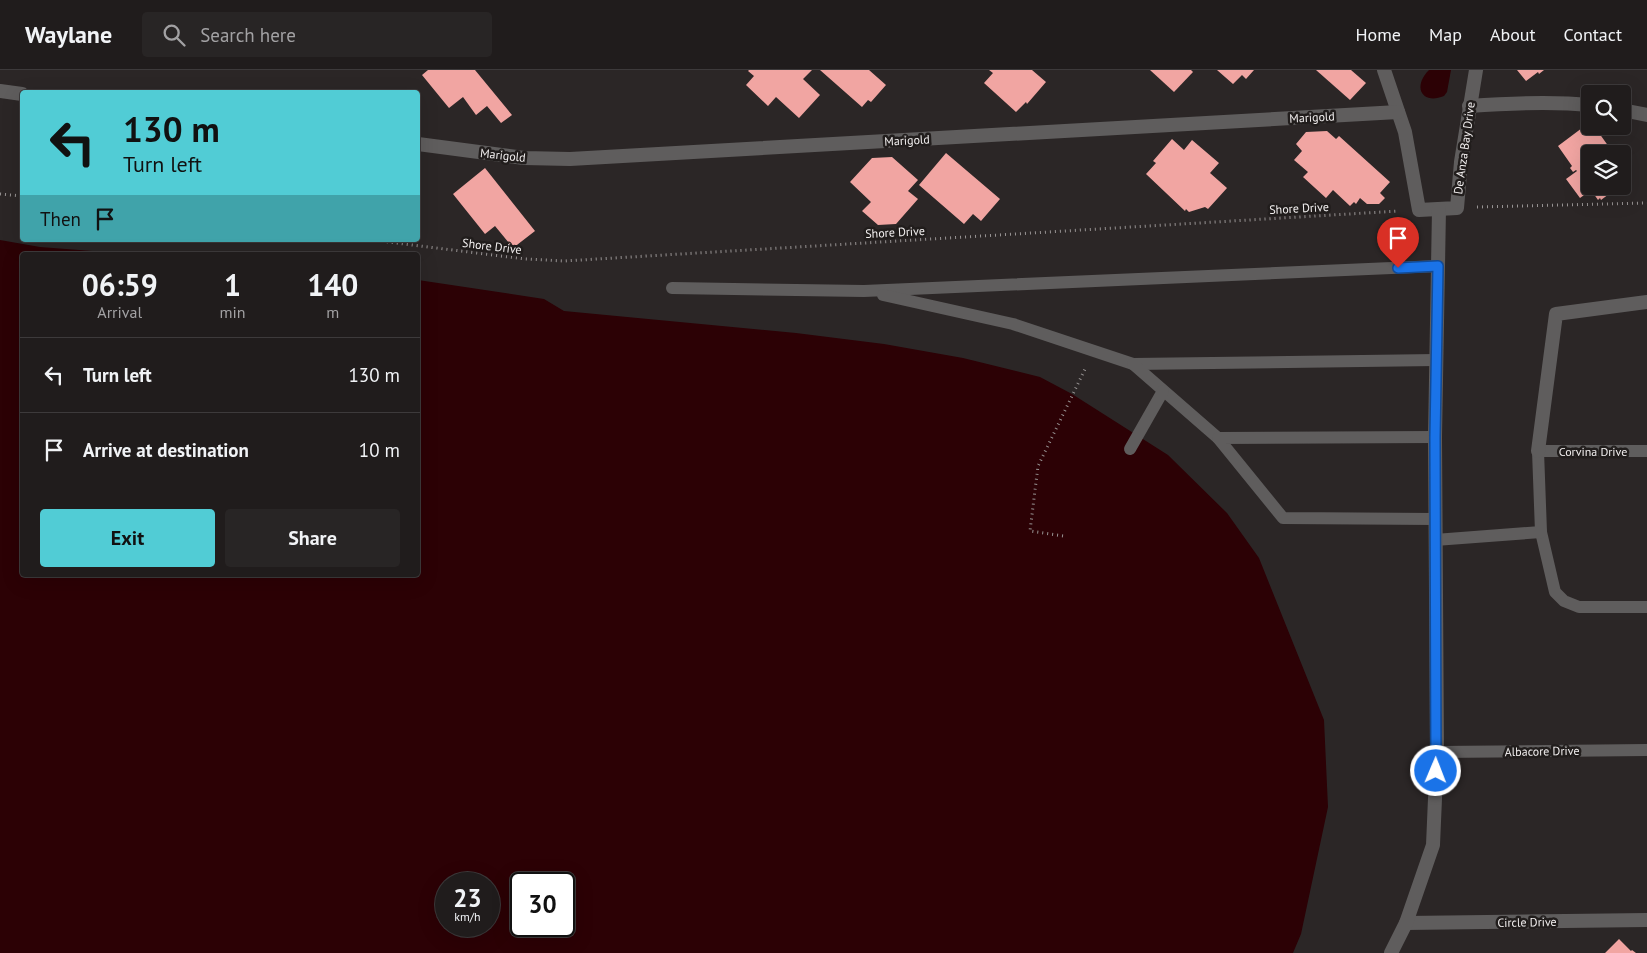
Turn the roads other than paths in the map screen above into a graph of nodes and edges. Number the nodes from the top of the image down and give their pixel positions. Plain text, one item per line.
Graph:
1 (1384, 70) edge
2 (1476, 70) edge
3 (0, 91) edge
4 (20, 94) edge
5 (1581, 104) edge
6 (1469, 106) junction
7 (1398, 112) junction
8 (1631, 112) edge
9 (1647, 115) edge
10 (420, 144) edge
11 (1439, 209) junction
12 (1438, 266) junction
13 (672, 288) dead end
14 (864, 291) junction
15 (1647, 302) edge
16 (1436, 360) junction
17 (1133, 364) junction
18 (1163, 391) junction
19 (1435, 437) junction
20 (1218, 438) junction
21 (1130, 450) dead end
22 (1538, 451) junction
23 (1647, 451) edge
24 (1435, 519) junction
25 (1541, 532) junction
26 (1435, 540) junction
27 (1647, 607) edge
28 (1647, 750) edge
29 (1437, 752) junction
30 (1647, 920) edge
31 (1406, 923) junction
32 (1391, 953) edge

1 - 7 street
2 - 6 street, De Anza Bay Drive
3 - 4 street
5 - 6 street
6 - 11 street, De Anza Bay Drive
7 - 10 street, Marigold
7 - 11 street, De Anza Bay Drive
8 - 9 street
11 - 12 street
12 - 14 lane
12 - 16 street
13 - 14 lane
14 - 17 lane
15 - 22 street
16 - 17 lane
16 - 19 street
17 - 18 lane
18 - 20 lane
18 - 21 lane
19 - 20 lane
19 - 24 street
20 - 24 lane
22 - 23 lane, Corvina Drive
22 - 25 lane
24 - 26 street
25 - 26 lane
25 - 27 lane
26 - 29 street
28 - 29 lane, Albacore Drive
29 - 31 street
30 - 31 street, Circle Drive
31 - 32 street

